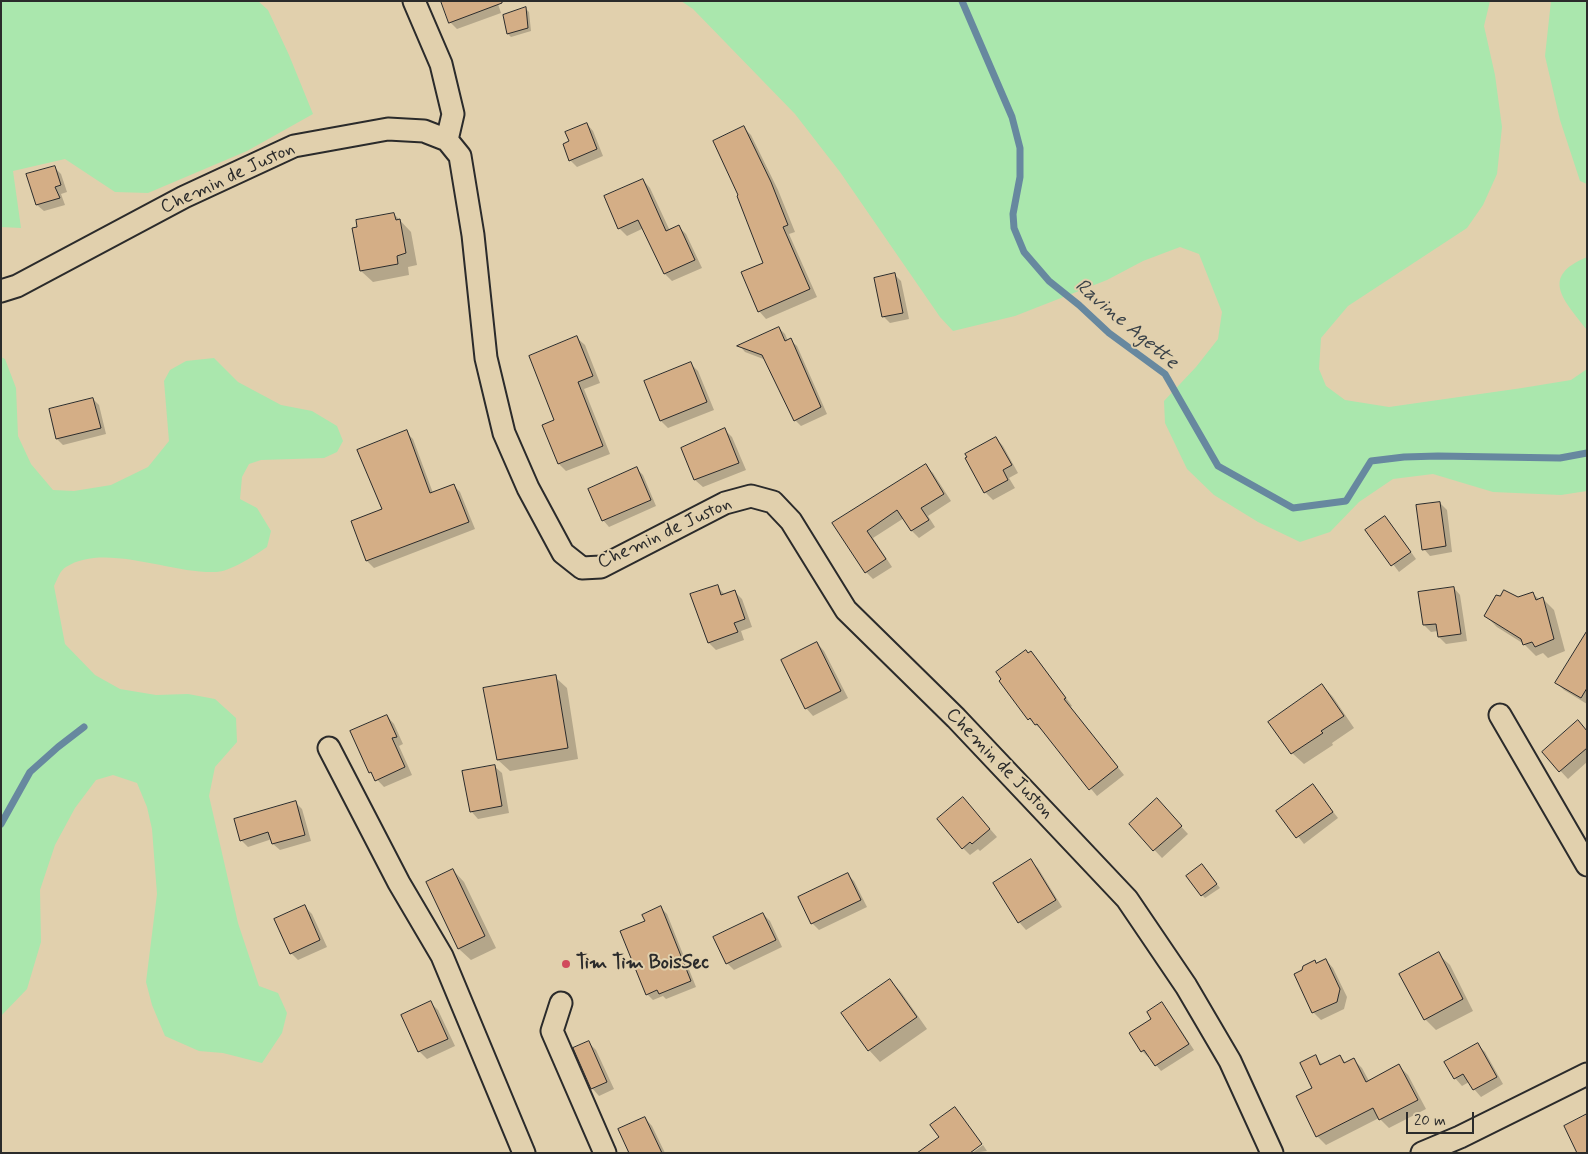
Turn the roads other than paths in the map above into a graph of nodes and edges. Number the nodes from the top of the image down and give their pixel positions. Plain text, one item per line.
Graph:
1 (414, 1) edge
2 (447, 140) junction
3 (1, 290) edge
4 (1500, 716) dead end
5 (329, 748) dead end
6 (1587, 865) edge
7 (561, 1003) dead end
8 (1587, 1074) edge
9 (524, 1153) edge
10 (605, 1153) edge
11 (1272, 1153) edge
12 (1422, 1153) edge

1 - 2 street
2 - 3 street, Chemin de Juston
2 - 11 street, Chemin de Juston
4 - 6 street
5 - 9 street
7 - 10 street
8 - 12 street

